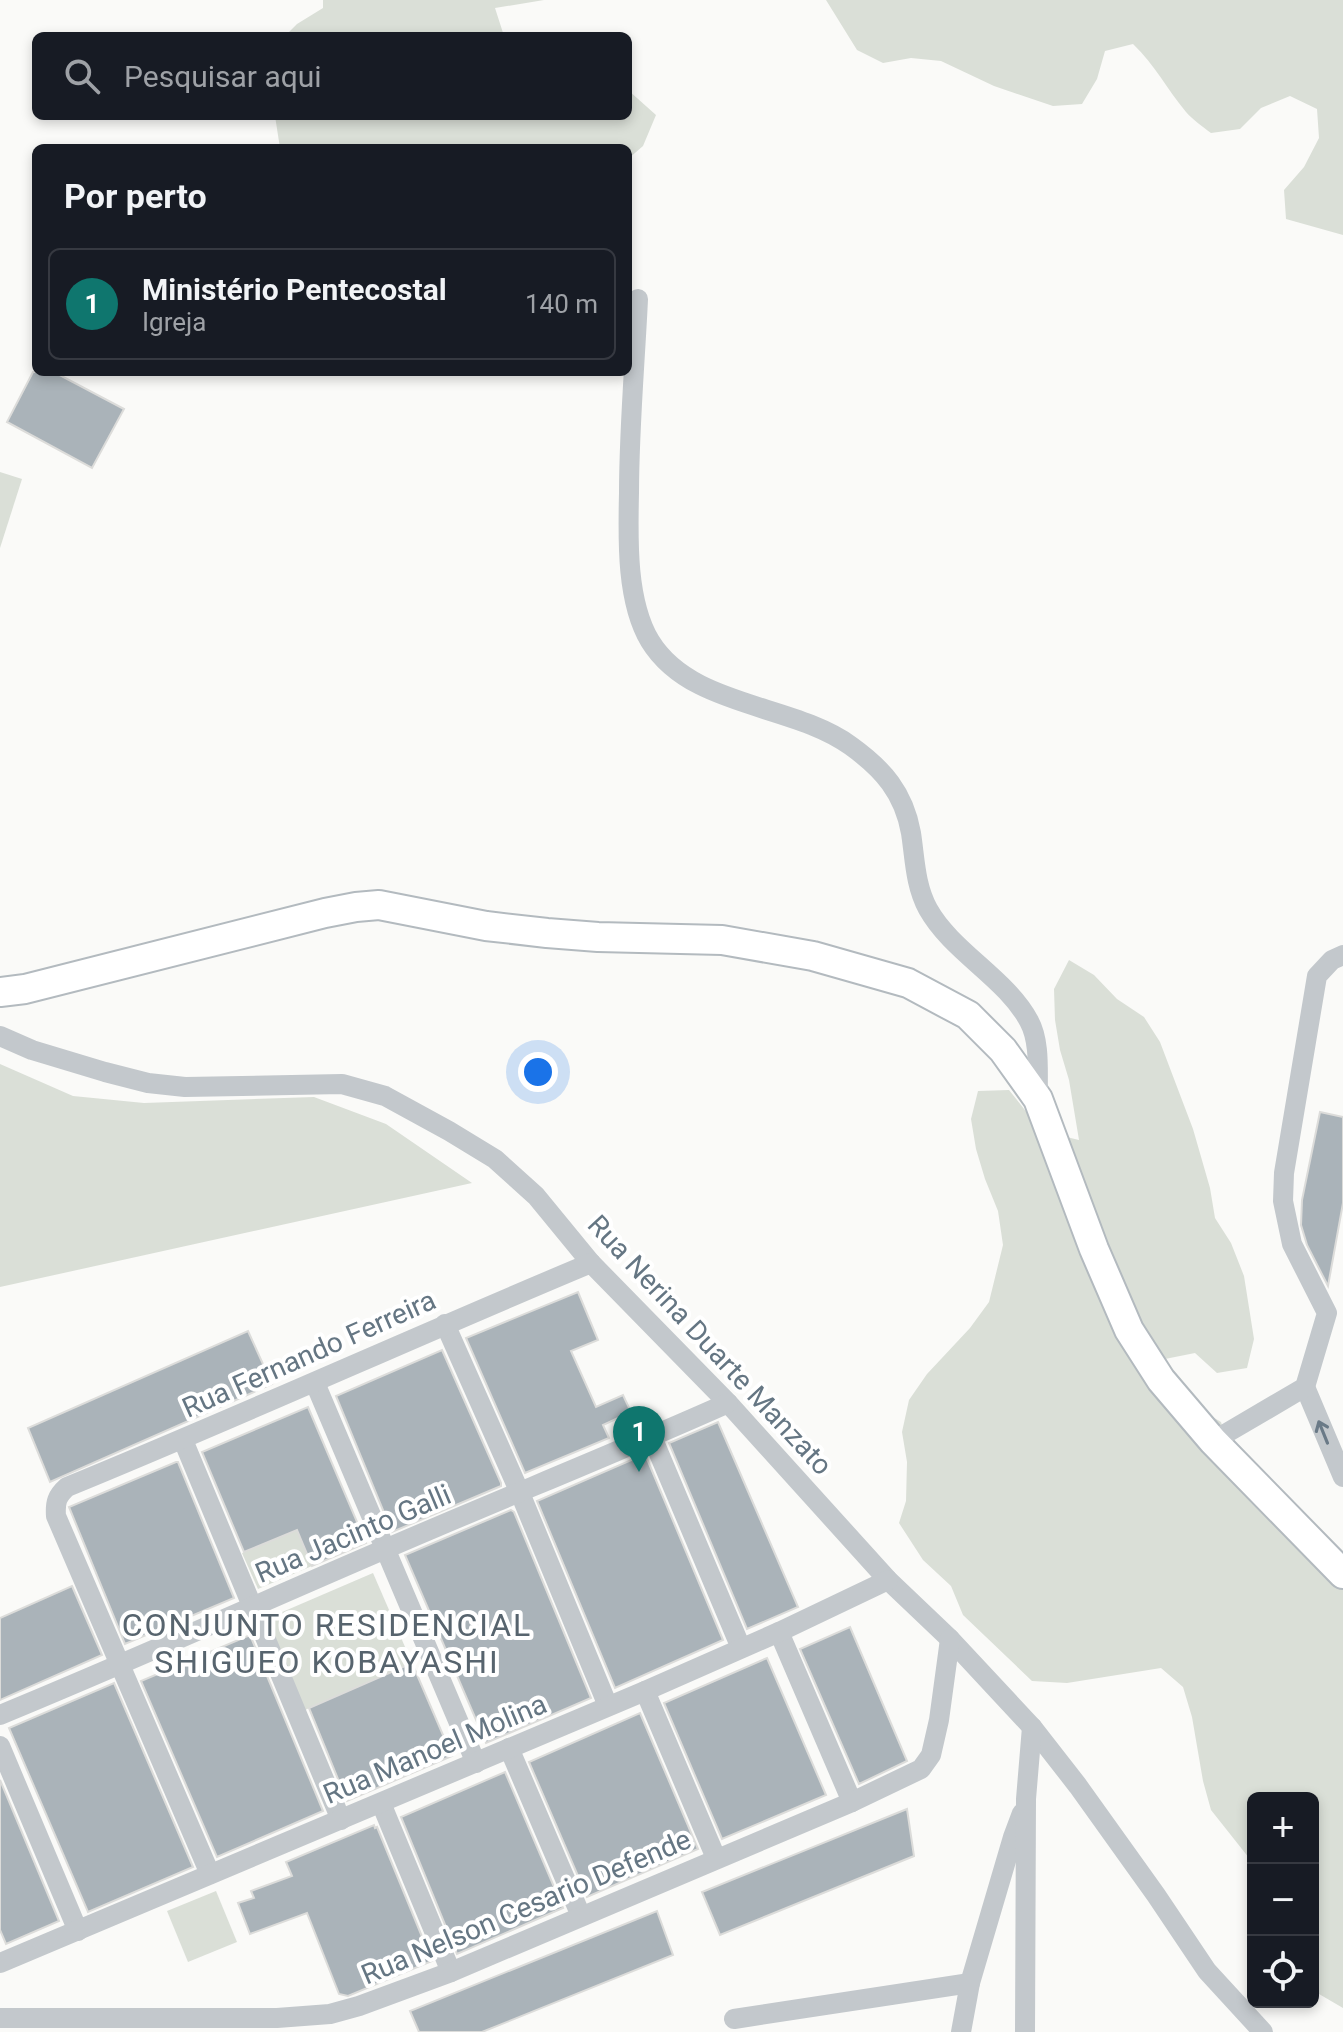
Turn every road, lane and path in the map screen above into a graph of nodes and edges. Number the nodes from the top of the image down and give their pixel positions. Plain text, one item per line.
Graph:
1 (638, 299) dead end
2 (1343, 955) edge
3 (0, 992) edge
4 (0, 1036) edge
5 (1038, 1099) junction
6 (591, 1263) junction
7 (1335, 1311) edge
8 (445, 1324) junction
9 (315, 1383) junction
10 (1305, 1387) junction
11 (728, 1403) junction
12 (652, 1437) junction
13 (183, 1440) junction
14 (1213, 1441) junction
15 (1343, 1477) edge
16 (520, 1493) junction
17 (385, 1549) junction
18 (1343, 1574) edge
19 (888, 1580) junction
20 (253, 1607) junction
21 (779, 1632) junction
22 (950, 1639) junction
23 (741, 1648) junction
24 (122, 1665) junction
25 (645, 1691) junction
26 (608, 1706) junction
27 (0, 1715) edge
28 (1032, 1727) junction
29 (0, 1746) edge
30 (509, 1748) junction
31 (476, 1763) junction
32 (1026, 1799) junction
33 (852, 1802) junction
34 (381, 1803) junction
35 (341, 1820) junction
36 (716, 1858) junction
37 (210, 1874) junction
38 (581, 1916) junction
39 (78, 1931) junction
40 (0, 1963) edge
41 (451, 1972) junction
42 (970, 1983) junction
43 (0, 2018) edge
44 (734, 2019) dead end
45 (961, 2032) edge
46 (1025, 2032) edge
47 (1263, 2032) edge

1 - 5 street
2 - 7 street
3 - 5 street
4 - 6 street, Rua Nerina Duarte Manzato
5 - 14 street
6 - 8 street, Rua Fernando Ferreira
6 - 11 street, Rua Nerina Duarte Manzato
7 - 10 street
8 - 9 street, Rua Fernando Ferreira
8 - 16 street
9 - 13 street, Rua Fernando Ferreira
9 - 17 street
10 - 14 street
15 -> 10 street
11 - 12 street, Rua Jacinto Galli
11 - 19 street, Rua Nerina Duarte Manzato
12 - 16 street, Rua Jacinto Galli
12 - 23 street
13 - 20 street
13 - 24 street, Rua Fernando Ferreira
14 - 18 street
16 - 17 street, Rua Jacinto Galli
16 - 26 street
17 - 20 street, Rua Jacinto Galli
17 - 31 street
19 - 21 street, Rua Manoel Molina
19 - 22 street, Rua Nerina Duarte Manzato
20 - 24 street, Rua Jacinto Galli
20 - 35 street
21 - 23 street, Rua Manoel Molina
21 - 33 street
22 - 28 street, Rua Nerina Duarte Manzato
22 - 33 street, Rua Nelson Cesario Defende
23 - 25 street, Rua Manoel Molina
24 - 27 street, Rua Jacinto Galli
24 - 37 street
25 - 26 street, Rua Manoel Molina
25 - 36 street
26 - 30 street, Rua Manoel Molina
28 - 32 street
28 - 47 street, Rua Nerina Duarte Manzato
29 - 39 street
30 - 31 street, Rua Manoel Molina
30 - 38 street
31 - 34 street, Rua Manoel Molina
32 - 42 street
32 - 46 street
33 - 36 street, Rua Nelson Cesario Defende
34 - 35 street, Rua Manoel Molina
34 - 41 street
35 - 37 street, Rua Manoel Molina
36 - 38 street, Rua Nelson Cesario Defende
37 - 39 street, Rua Manoel Molina
38 - 41 street, Rua Nelson Cesario Defende
39 - 40 street, Rua Manoel Molina
41 - 43 street, Rua Nelson Cesario Defende
42 - 44 street
42 - 45 street

